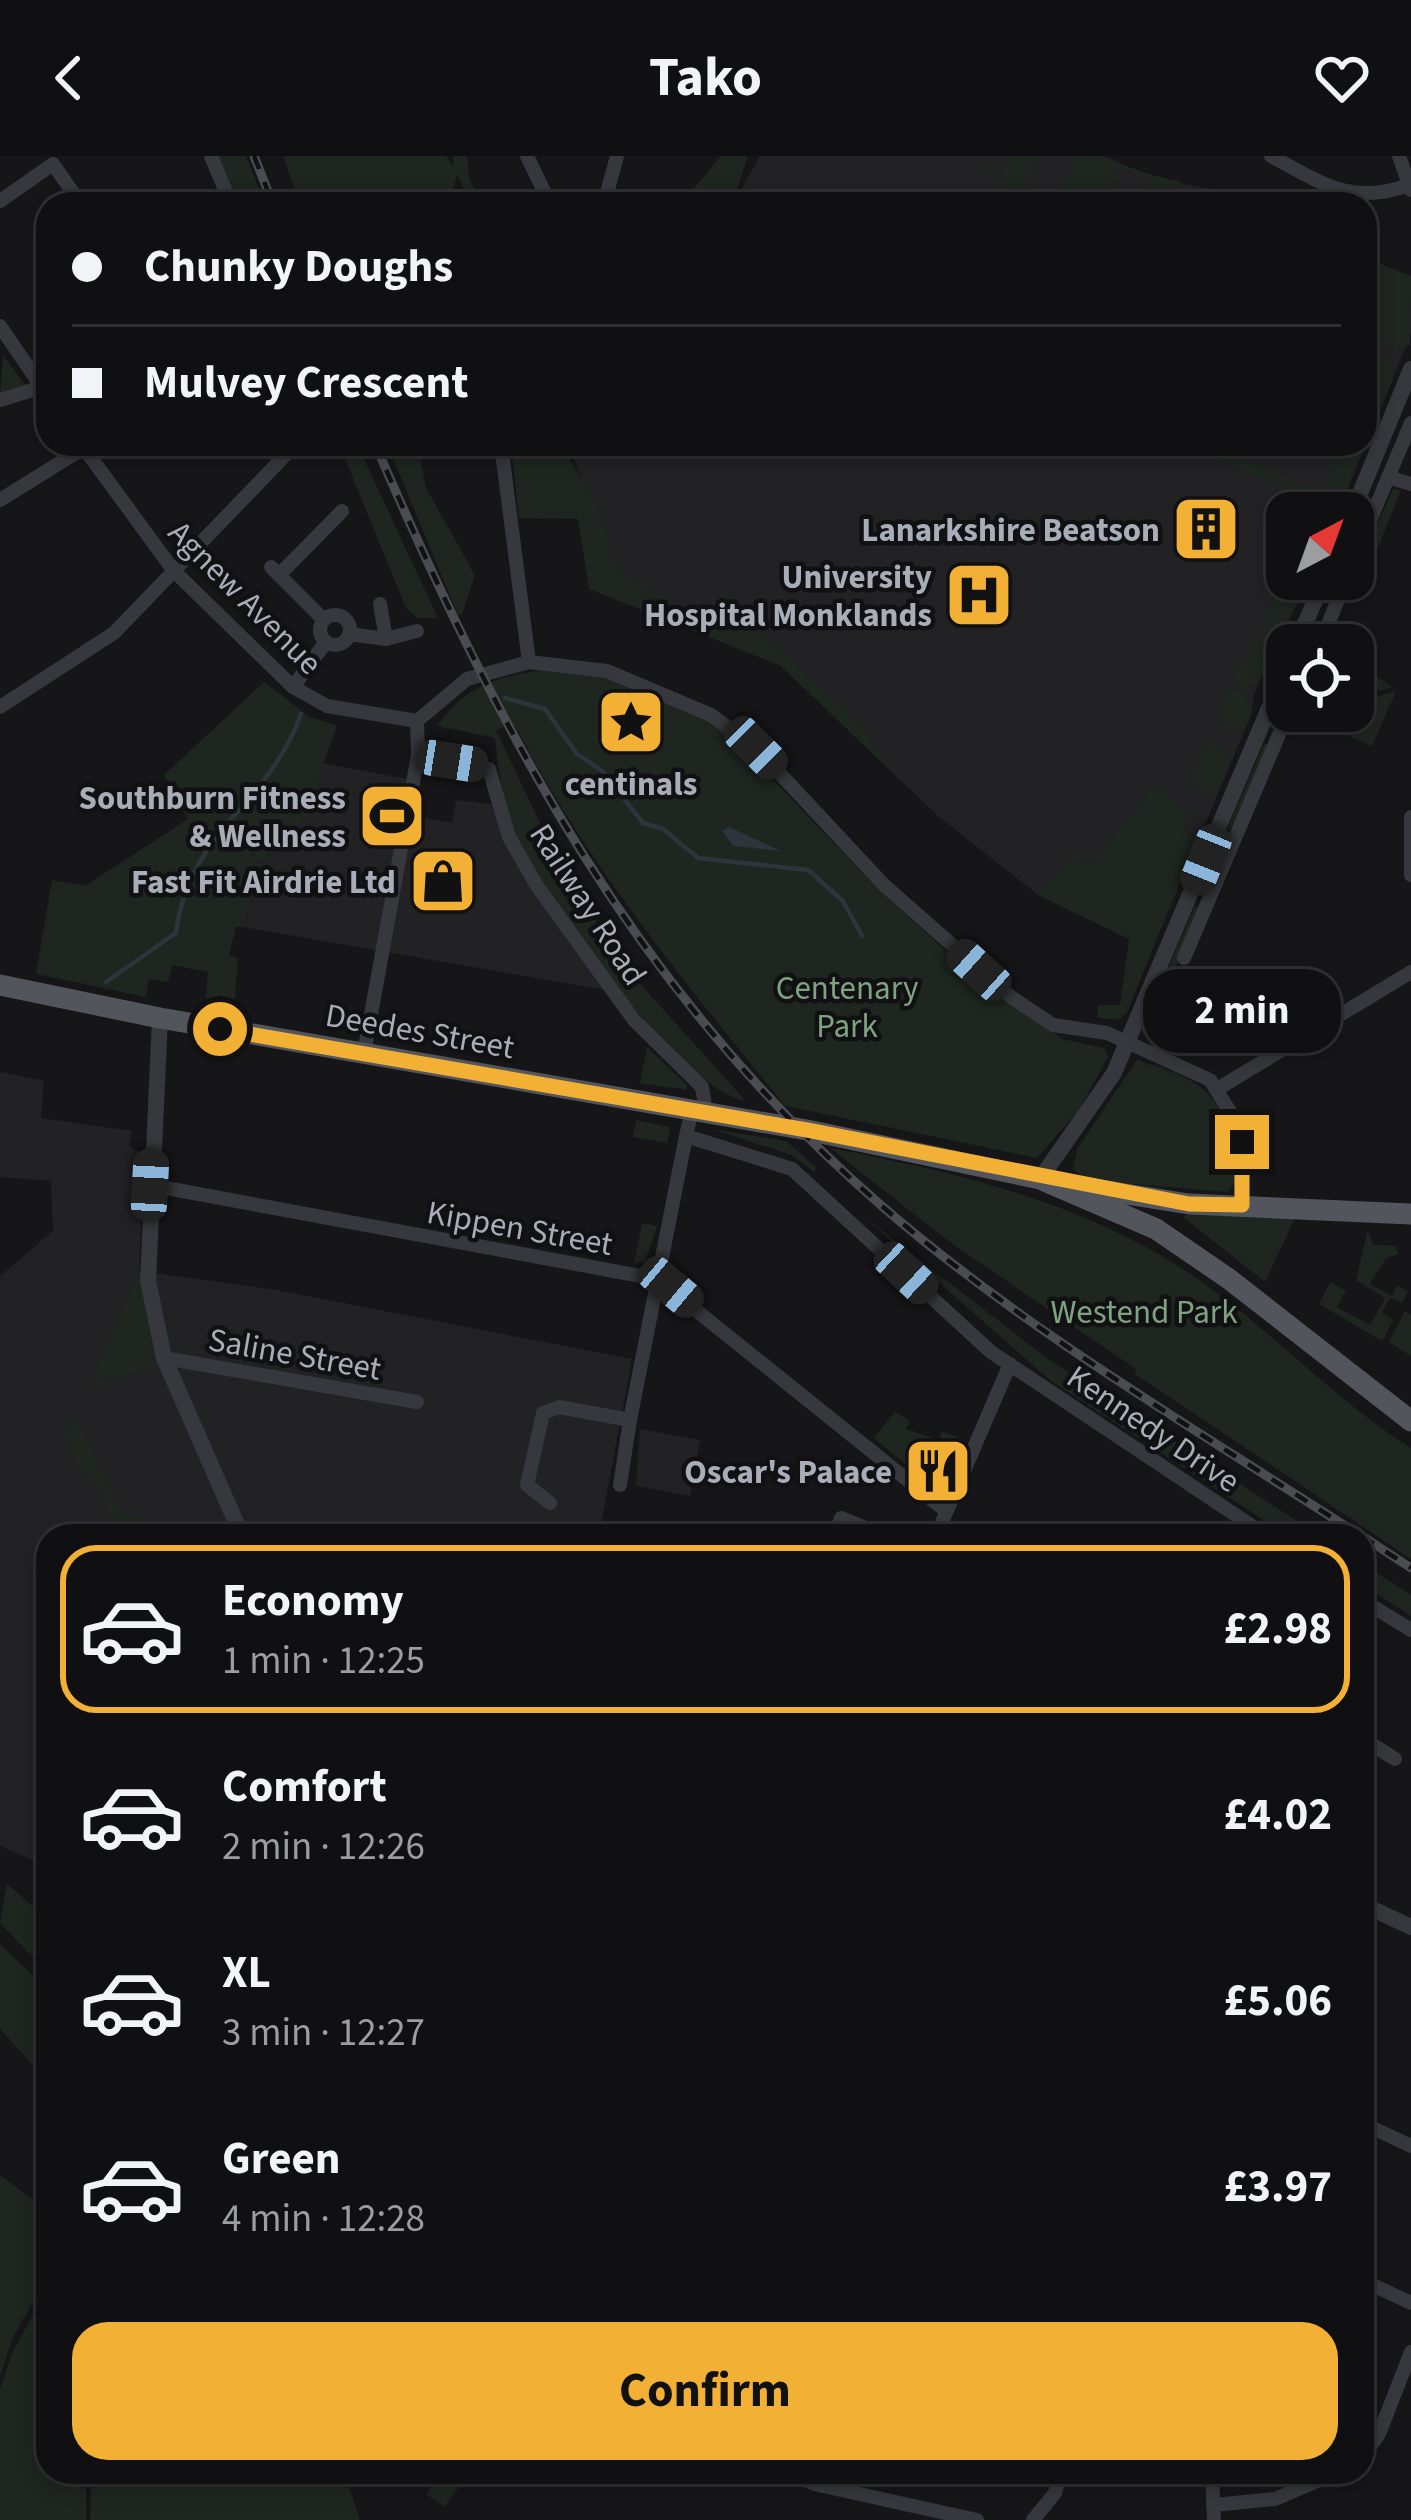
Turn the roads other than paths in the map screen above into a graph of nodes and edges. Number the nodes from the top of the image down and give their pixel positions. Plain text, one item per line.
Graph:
1 (211, 156) edge
2 (527, 156) edge
3 (617, 156) edge
4 (1271, 156) edge
5 (1399, 156) edge
6 (55, 160) edge
7 (1410, 188) edge
8 (74, 192) edge
9 (226, 192) edge
10 (544, 192) edge
11 (607, 192) edge
12 (1339, 192) edge
13 (1377, 195) edge
14 (0, 201) edge
15 (0, 326) edge
16 (1411, 369) edge
17 (36, 379) edge
18 (36, 394) edge
19 (0, 400) edge
20 (1411, 423) edge
21 (1377, 452) edge
22 (69, 456) edge
23 (92, 456) edge
24 (284, 456) edge
25 (503, 456) edge
26 (1375, 456) edge
27 (1388, 477) junction
28 (1411, 484) edge
29 (1361, 492) edge
30 (0, 500) edge
31 (342, 511) dead end
32 (1374, 511) edge
33 (174, 571) junction
34 (380, 604) dead end
35 (324, 620) junction
36 (417, 631) dead end
37 (349, 634) junction
38 (386, 639) junction
39 (326, 641) junction
40 (529, 662) junction
41 (292, 688) junction
42 (0, 707) edge
43 (417, 721) junction
44 (1266, 722) edge
45 (1279, 732) edge
46 (418, 755) junction
47 (1411, 818) edge
48 (1411, 874) edge
49 (1200, 900) junction
50 (1184, 958) dead end
51 (1411, 972) edge
52 (0, 985) edge
53 (160, 1018) junction
54 (1129, 1041) junction
55 (364, 1053) junction
56 (1219, 1088) junction
57 (706, 1112) junction
58 (686, 1136) junction
59 (1040, 1179) junction
60 (150, 1185) junction
61 (1189, 1204) junction
62 (1242, 1205) junction
63 (1411, 1214) edge
64 (1156, 1229) junction
65 (657, 1280) junction
66 (164, 1358) junction
67 (1010, 1364) junction
68 (417, 1402) dead end
69 (630, 1420) junction
70 (1411, 1421) edge
71 (620, 1485) dead end
72 (550, 1503) dead end
73 (946, 1511) junction
74 (237, 1524) edge
75 (941, 1524) edge
76 (1249, 1524) edge
77 (1374, 1613) edge
78 (1411, 1630) edge
79 (1374, 1746) edge
80 (1395, 1759) dead end
81 (1374, 1910) edge
82 (1411, 1928) edge
83 (1374, 2128) edge
84 (1411, 2146) edge
85 (1374, 2286) edge
86 (1411, 2303) edge
87 (1411, 2352) edge
88 (1374, 2441) edge
89 (814, 2484) edge
90 (1058, 2484) edge
91 (1310, 2484) edge
92 (1213, 2512) edge
93 (977, 2520) edge
94 (1033, 2520) edge

1 - 9 street
2 - 10 street
3 - 11 street
4 - 12 street
5 - 7 street
6 - 8 street
6 - 14 street
7 - 13 street
15 - 17 street
16 - 21 street
18 - 19 street
20 - 27 street
22 - 30 street
23 - 33 street, Agnew Avenue
24 - 33 street
25 - 40 street
26 - 29 street
27 - 28 street
27 - 32 street
31 - 35 street
33 - 41 street, Agnew Avenue
33 - 42 street
34 - 38 street
35 - 37 street
35 - 39 street
36 - 38 street
37 - 38 street
37 - 39 street
39 - 41 street
40 - 43 street
40 - 54 street
41 - 43 street, Agnew Avenue
43 - 46 street
44 - 49 street
45 - 49 street
46 - 55 street
46 - 57 street, Railway Road
47 - 48 street
49 - 50 street
49 - 54 street
51 - 56 street
52 - 53 main road, Deedes Street
53 - 55 main road, Deedes Street
53 - 60 street
54 - 56 street
54 - 59 street
55 - 57 main road, Deedes Street
56 - 62 street
57 - 58 street
57 - 59 main road, Deedes Street
58 - 65 street
58 - 67 street, Kennedy Drive
59 - 61 main road
59 - 64 main road
60 - 65 street, Kippen Street
60 - 66 street
61 - 62 main road
61 - 64 main road
62 - 63 main road
64 - 70 main road
65 - 69 street
65 - 73 street, Kippen Street
66 - 68 street, Saline Street
66 - 74 street
67 - 73 street
67 - 76 street, Kennedy Drive
69 - 71 street
69 - 72 street
73 - 75 street
77 - 78 street
79 - 80 street
81 - 82 street
83 - 84 street
85 - 86 street
87 - 88 street
89 - 93 street
90 - 94 street
91 - 92 street

